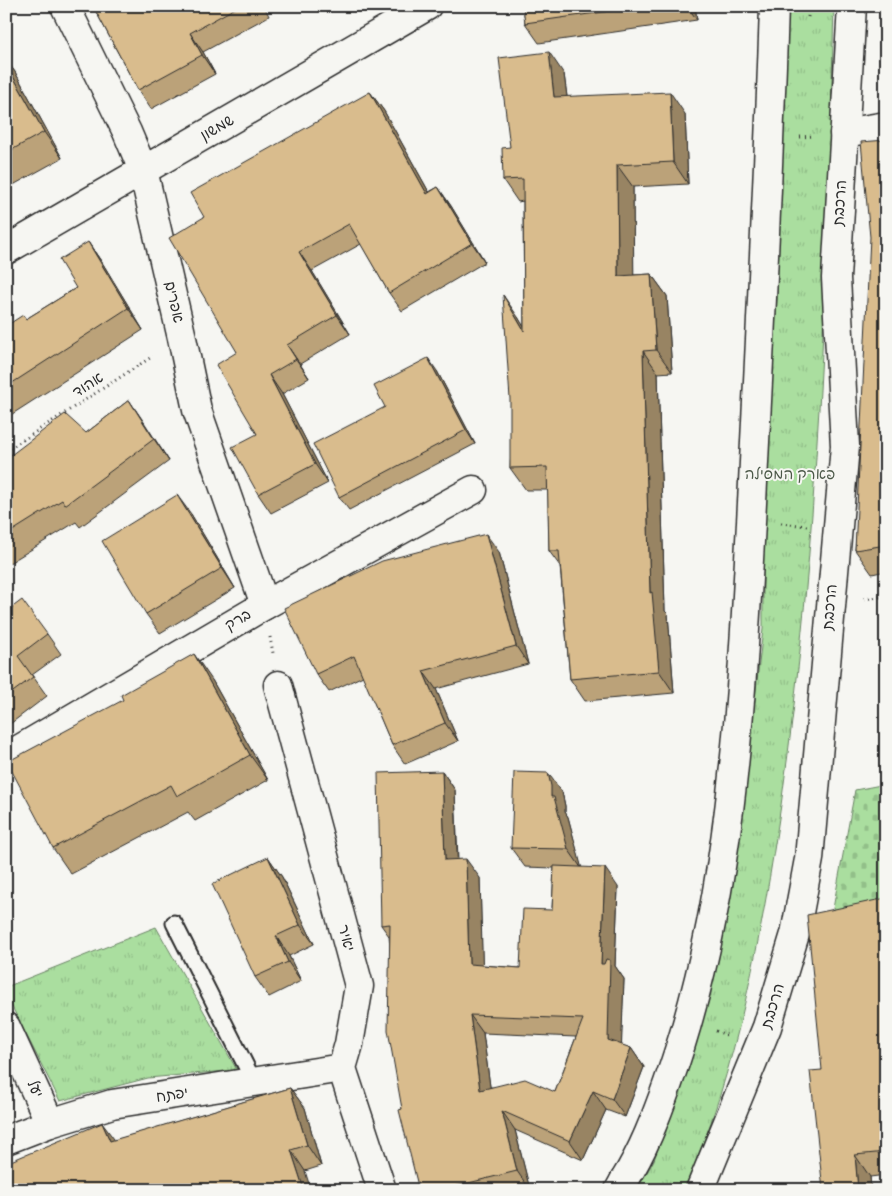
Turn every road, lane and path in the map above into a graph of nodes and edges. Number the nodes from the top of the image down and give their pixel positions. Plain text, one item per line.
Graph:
1 (65, 6) edge
2 (428, 6) edge
3 (774, 6) edge
4 (852, 6) edge
5 (886, 126) edge
6 (844, 133) junction
7 (143, 170) junction
8 (6, 250) edge
9 (182, 338) junction
10 (6, 451) edge
11 (473, 490) dead end
12 (265, 605) junction
13 (278, 685) joint
14 (6, 756) edge
15 (174, 923) dead end
16 (6, 1027) edge
17 (342, 1068) junction
18 (254, 1082) junction
19 (50, 1123) junction
20 (7, 1137) edge
21 (622, 1186) edge
22 (382, 1190) edge
23 (700, 1190) edge

1 - 7 street, אפרים
2 - 7 street, שמשון
3 - 21 street
4 - 6 street, הרכבת
5 - 6 street
6 - 23 street, הרכבת
7 - 8 street, שמשון
7 - 9 street, אפרים
9 - 10 path, אהוד
9 - 12 street, אפרים
11 - 12 street, ברק
12 - 13 path
12 - 14 street, ברק
13 - 17 street, יאיר
15 - 18 lane
16 - 19 street, יעל
17 - 18 street, יפתח
17 - 22 street
18 - 19 street, יפתח
19 - 20 street, יפתח

